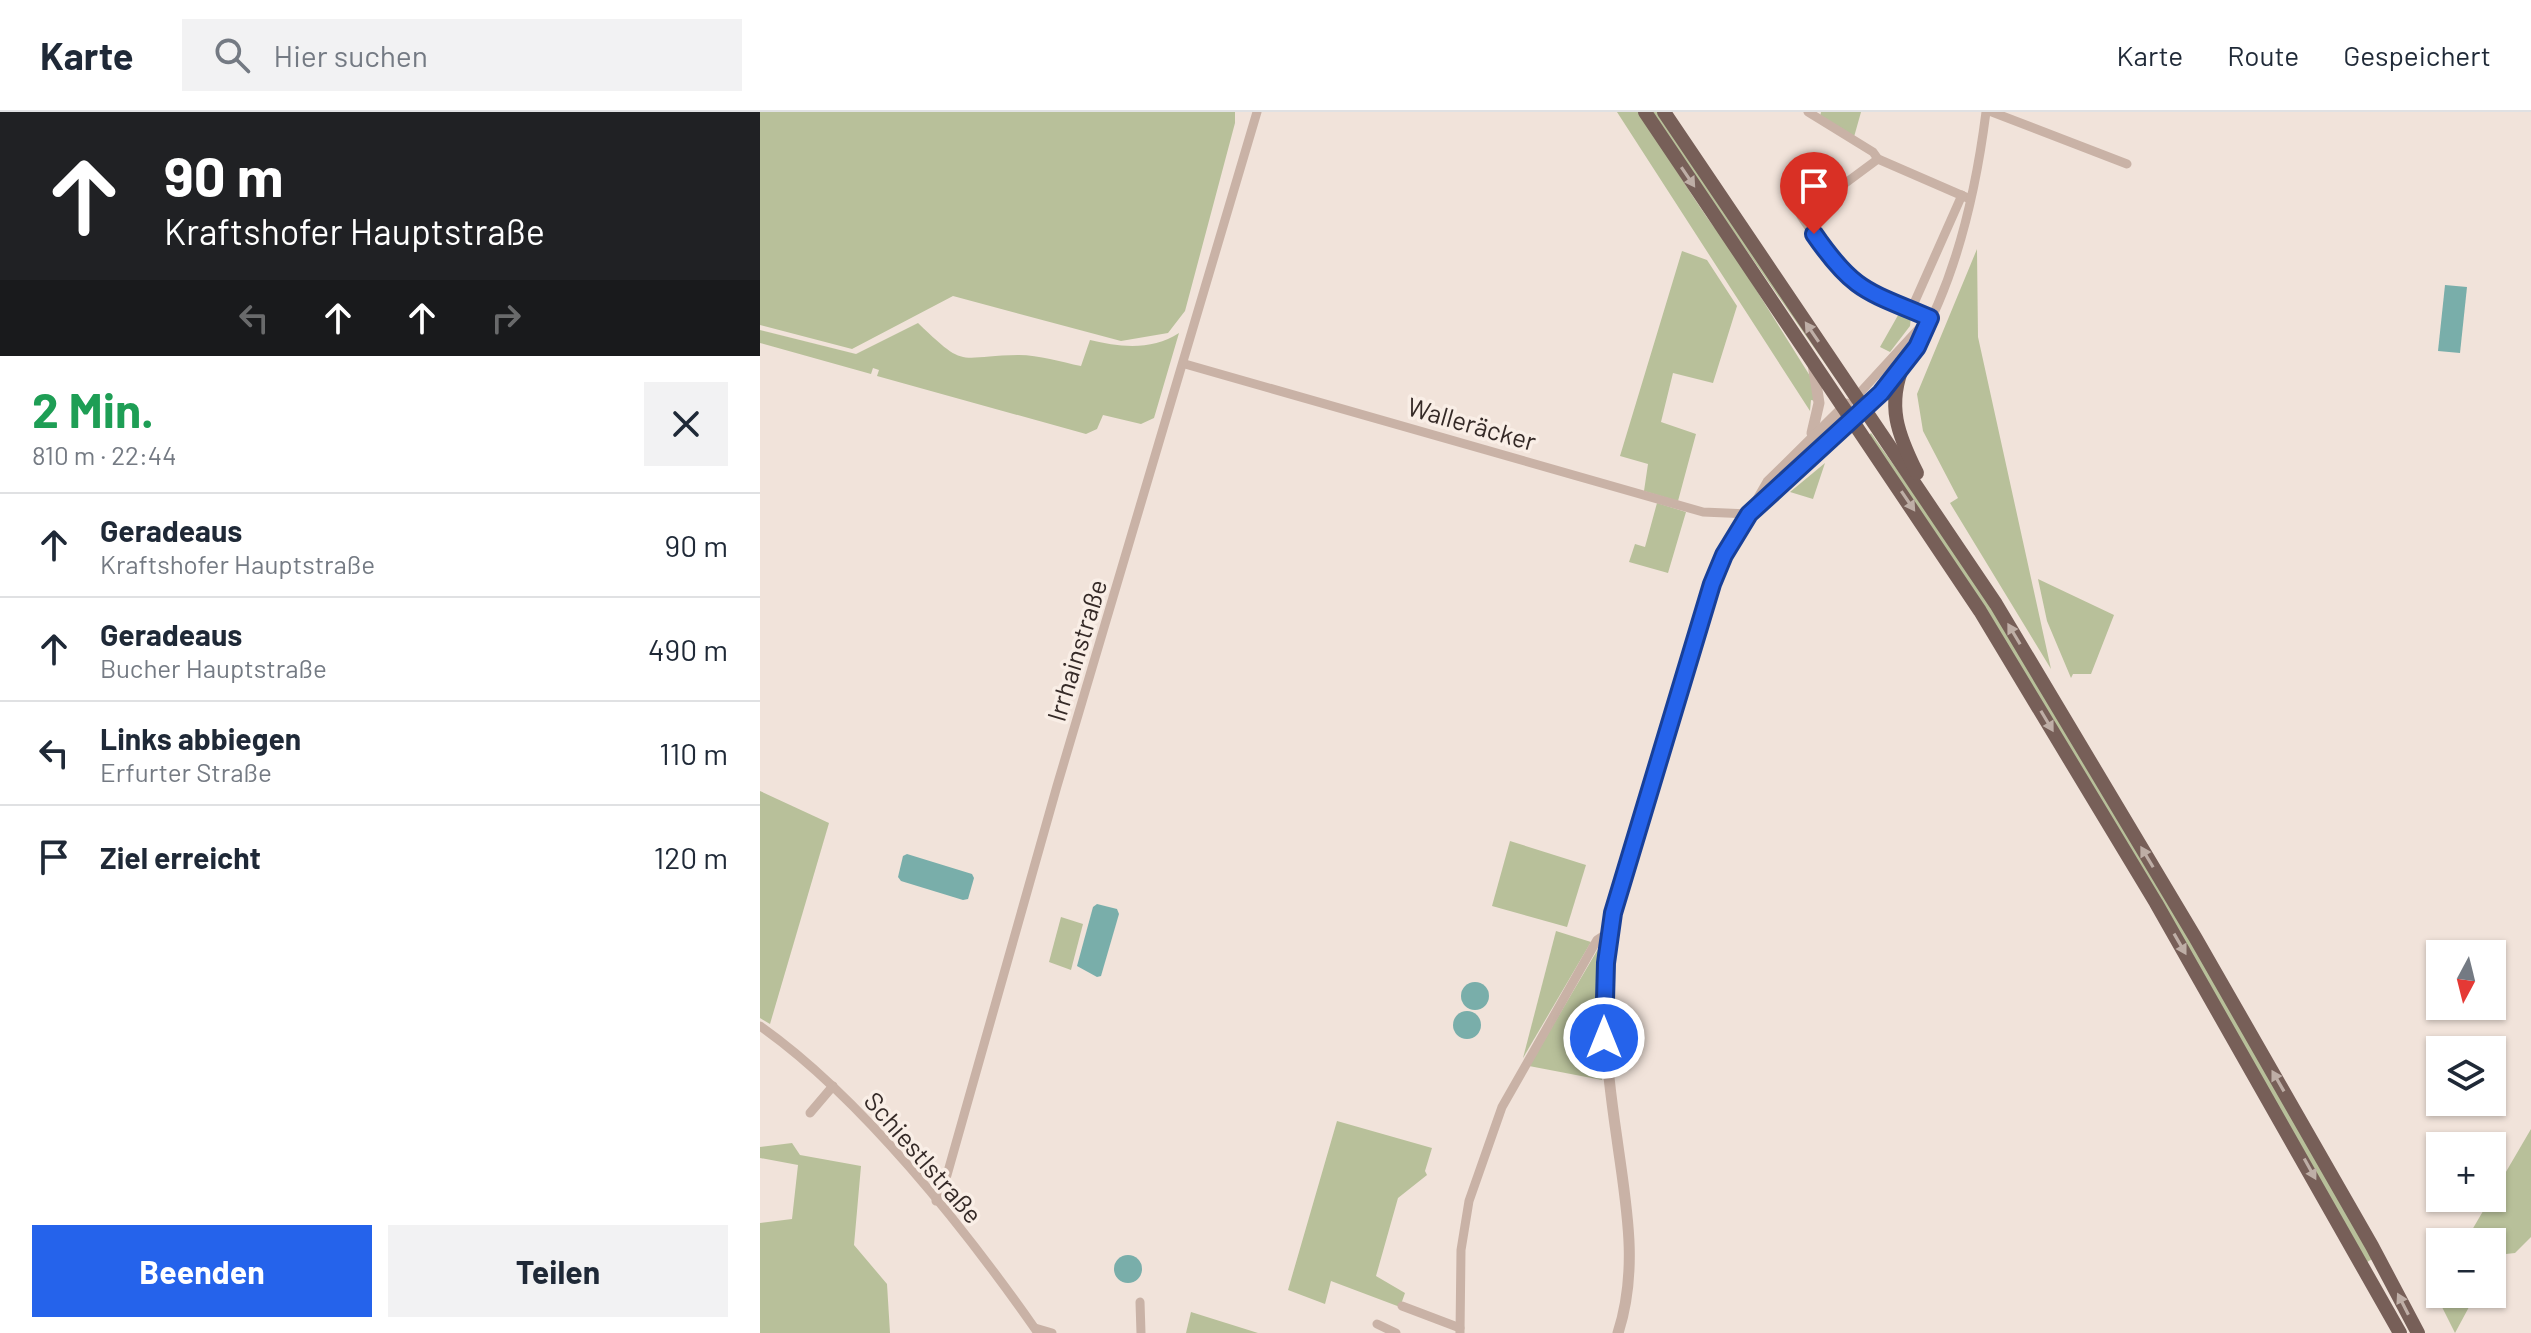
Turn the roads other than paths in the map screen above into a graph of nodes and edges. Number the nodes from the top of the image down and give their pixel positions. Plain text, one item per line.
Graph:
1 (1257, 112) edge
2 (1645, 112) edge
3 (1664, 112) edge
4 (1808, 112) edge
5 (1986, 112) edge
6 (1992, 112) edge
7 (1878, 159) junction
8 (2127, 164) dead end
9 (1966, 197) junction
10 (1911, 310) junction
11 (1930, 318) junction
12 (1812, 361) junction
13 (1185, 364) junction
14 (1904, 364) junction
15 (1844, 407) junction
16 (1858, 409) junction
17 (1810, 437) junction
18 (1926, 500) junction
19 (1749, 514) junction
20 (1609, 932) junction
21 (760, 1026) edge
22 (833, 1086) junction
23 (810, 1113) dead end
24 (936, 1201) junction
25 (1140, 1302) dead end
26 (1402, 1306) dead end
27 (1377, 1324) dead end
28 (1460, 1330) edge
29 (1036, 1331) edge
30 (1052, 1333) edge
31 (1141, 1333) edge
32 (1396, 1333) edge
33 (1618, 1333) edge
34 (2400, 1333) edge
35 (2418, 1333) edge

1 - 13 street, Irrhainstraße
2 -> 12 main road
16 -> 3 main road
4 - 7 street
5 - 9 street
6 - 8 street
7 - 9 street
7 - 10 street
9 - 10 street
9 - 11 street
10 - 11 street
11 - 14 street
11 - 16 street
12 - 15 main road
12 - 17 street
13 - 19 street, Walleräcker
13 - 24 street, Irrhainstraße
14 - 16 street
14 - 18 main road
15 - 16 main road
15 - 17 street
16 - 18 main road
16 - 19 street
16 -> 34 main road
17 - 19 street
35 -> 18 main road
19 - 20 street
20 - 28 street
20 - 33 street
21 - 22 street, Schiestlstraße
22 - 23 street
22 - 24 street, Schiestlstraße
24 - 29 street, Schiestlstraße
25 - 31 street
26 - 28 street
27 - 32 street
29 - 30 street

